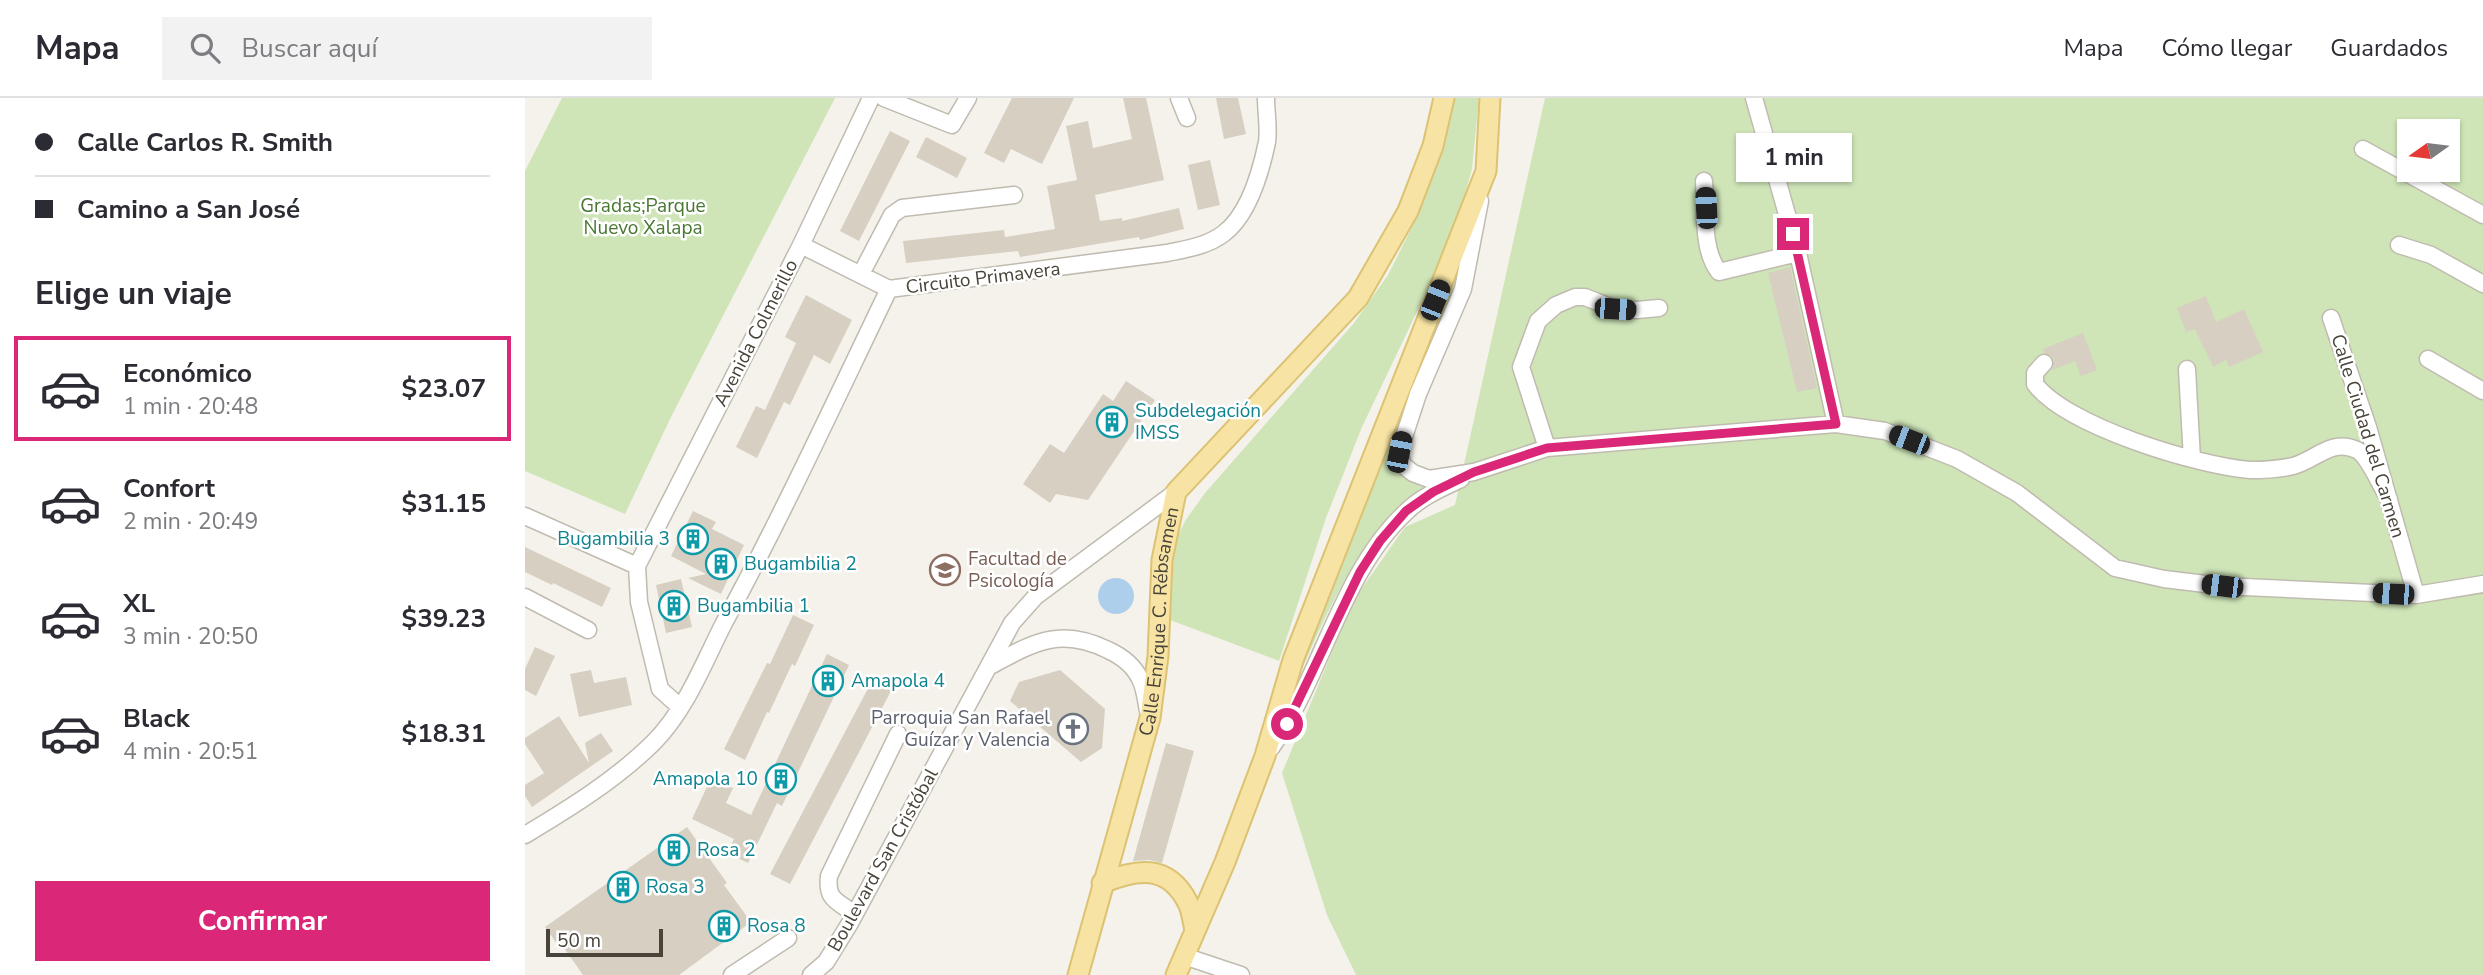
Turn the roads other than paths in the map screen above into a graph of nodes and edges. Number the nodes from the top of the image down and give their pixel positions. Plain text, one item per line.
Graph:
1 (871, 98) edge
2 (884, 98) edge
3 (968, 98) edge
4 (1179, 98) edge
5 (1266, 98) edge
6 (1444, 98) edge
7 (1490, 98) edge
8 (1754, 98) edge
9 (1187, 118) dead end
10 (2363, 149) dead end
11 (1486, 171) junction
12 (1704, 181) dead end
13 (1014, 195) dead end
14 (2483, 215) edge
15 (2399, 245) dead end
16 (801, 246) junction
17 (1798, 253) junction
18 (861, 274) junction
19 (2483, 284) edge
20 (889, 289) junction
21 (1659, 308) dead end
22 (2332, 318) dead end
23 (2428, 359) dead end
24 (2044, 363) dead end
25 (2187, 369) dead end
26 (2483, 391) edge
27 (1836, 424) junction
28 (1547, 448) junction
29 (2192, 459) junction
30 (1474, 472) junction
31 (1176, 492) junction
32 (2389, 499) junction
33 (525, 516) edge
34 (637, 566) junction
35 (2483, 584) edge
36 (2416, 595) junction
37 (525, 597) edge
38 (588, 630) dead end
39 (990, 666) junction
40 (680, 707) junction
41 (1150, 718) junction
42 (898, 734) dead end
43 (1265, 756) junction
44 (525, 835) edge
45 (1102, 883) junction
46 (855, 914) junction
47 (1195, 930) junction
48 (787, 938) dead end
49 (1184, 956) junction
50 (732, 975) edge
51 (811, 975) edge
52 (1078, 975) edge
53 (1176, 975) edge
54 (1241, 975) edge

1 - 16 street, Avenida Colmerillo
2 - 3 street
4 - 9 street
5 - 20 street, Circuito Primavera
6 - 31 main road, Calle Enrique C. Rébsamen
7 - 11 main road
8 - 17 street
10 - 14 street
11 - 30 street
11 - 43 main road
12 - 17 street
13 - 18 street
15 - 19 street
16 - 18 street
16 - 34 street, Avenida Colmerillo
17 - 27 street
18 - 20 street
20 - 40 street, Circuito Primavera
21 - 28 street
22 - 32 street, Calle Ciudad del Carmen
23 - 26 street
24 - 29 street
25 - 29 street
27 - 28 street
27 - 36 street
28 - 30 street
29 - 32 street
30 - 43 street
31 - 39 street, Boulevard San Cristóbal
31 - 41 main road, Calle Enrique C. Rébsamen
32 - 36 street, Calle Ciudad del Carmen
33 - 34 street
34 - 40 street
35 - 36 street
37 - 38 street
39 - 41 street
39 - 46 street, Boulevard San Cristóbal
40 - 44 street, Circuito Primavera
41 - 45 main road, Calle Enrique C. Rébsamen
42 - 46 street
43 - 47 main road
45 - 47 main road
45 - 52 main road, Calle Enrique C. Rébsamen
46 - 51 street, Boulevard San Cristóbal
47 - 49 main road
48 - 50 street
49 - 53 main road
49 - 54 street

